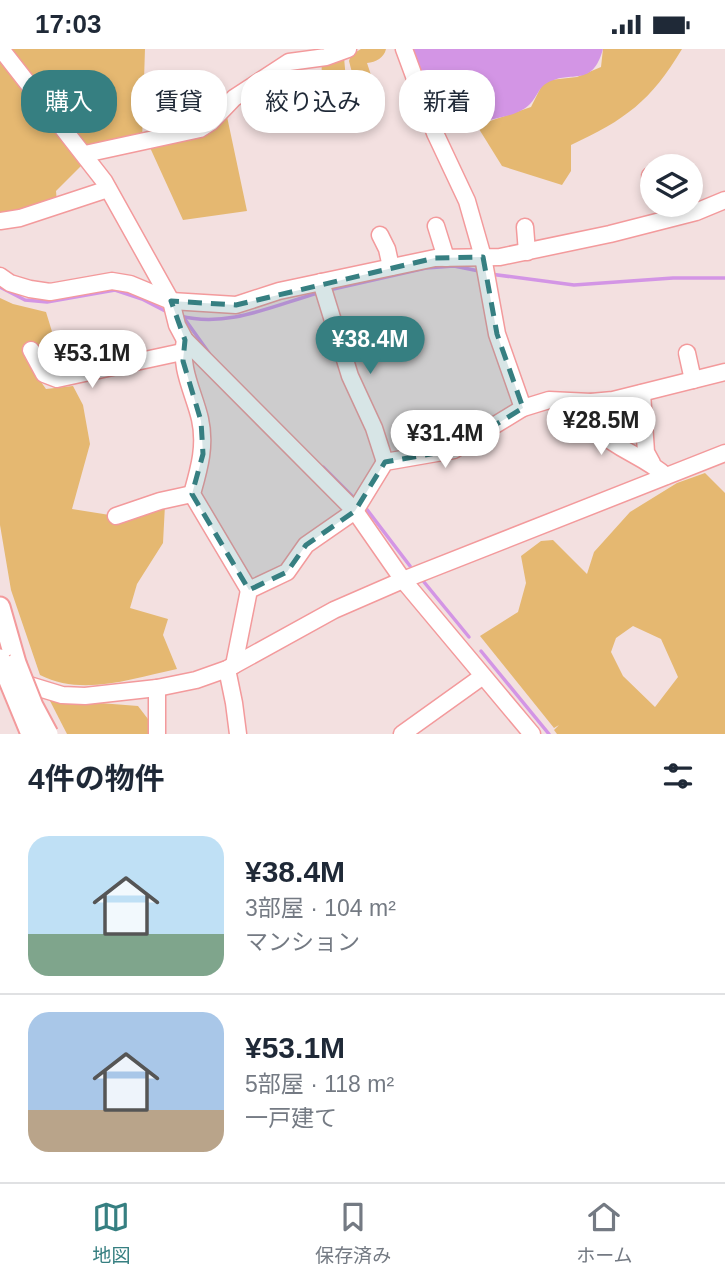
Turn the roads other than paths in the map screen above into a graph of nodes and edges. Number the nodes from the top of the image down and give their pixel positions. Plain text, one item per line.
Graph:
1 (1, 49) edge
2 (348, 49) edge
3 (404, 49) edge
4 (85, 154) junction
5 (108, 189) junction
6 (725, 200) edge
7 (703, 209) edge
8 (651, 217) edge
9 (0, 221) edge
10 (436, 226) dead end
11 (525, 227) dead end
12 (380, 235) dead end
13 (527, 252) junction
14 (446, 258) junction
15 (391, 267) junction
16 (485, 268) junction
17 (0, 276) edge
18 (323, 289) junction
19 (172, 304) junction
20 (184, 346) junction
21 (32, 350) dead end
22 (687, 353) dead end
23 (725, 372) edge
24 (693, 380) junction
25 (642, 393) junction
26 (591, 402) junction
27 (523, 408) junction
28 (725, 453) edge
29 (385, 462) junction
30 (652, 463) junction
31 (666, 476) junction
32 (192, 494) junction
33 (355, 511) junction
34 (116, 516) dead end
35 (403, 580) junction
36 (249, 590) junction
37 (0, 607) edge
38 (8, 661) edge
39 (230, 667) junction
40 (0, 675) edge
41 (482, 676) junction
42 (157, 688) junction
43 (31, 734) edge
44 (47, 734) edge
45 (157, 734) edge
46 (238, 734) edge
47 (402, 734) edge
48 (532, 734) edge

1 - 4 street
2 - 4 street
3 - 16 street
4 - 5 street
5 - 9 street
5 - 19 street
6 - 7 street
8 - 13 street
10 - 14 street
11 - 13 street
12 - 15 street
13 - 16 street
14 - 15 street
14 - 16 street
15 - 18 street
16 - 27 street
17 - 19 street
18 - 19 street
18 - 29 street
19 - 20 street
20 - 21 street
20 - 32 street
20 - 33 street
22 - 24 street
23 - 24 street
24 - 25 street
25 - 26 street
25 - 30 street
26 - 27 street
26 - 30 street
27 - 29 street
28 - 31 street
29 - 33 street
30 - 31 street
31 - 35 street
32 - 34 street
32 - 36 street
33 - 35 street
33 - 36 street
35 - 39 street
35 - 41 street
36 - 39 street
37 - 38 main road
38 - 43 main road, bridge
38 - 44 main road, bridge
39 - 42 street
39 - 46 street
40 - 42 street
41 - 47 street
41 - 48 street
42 - 45 street

